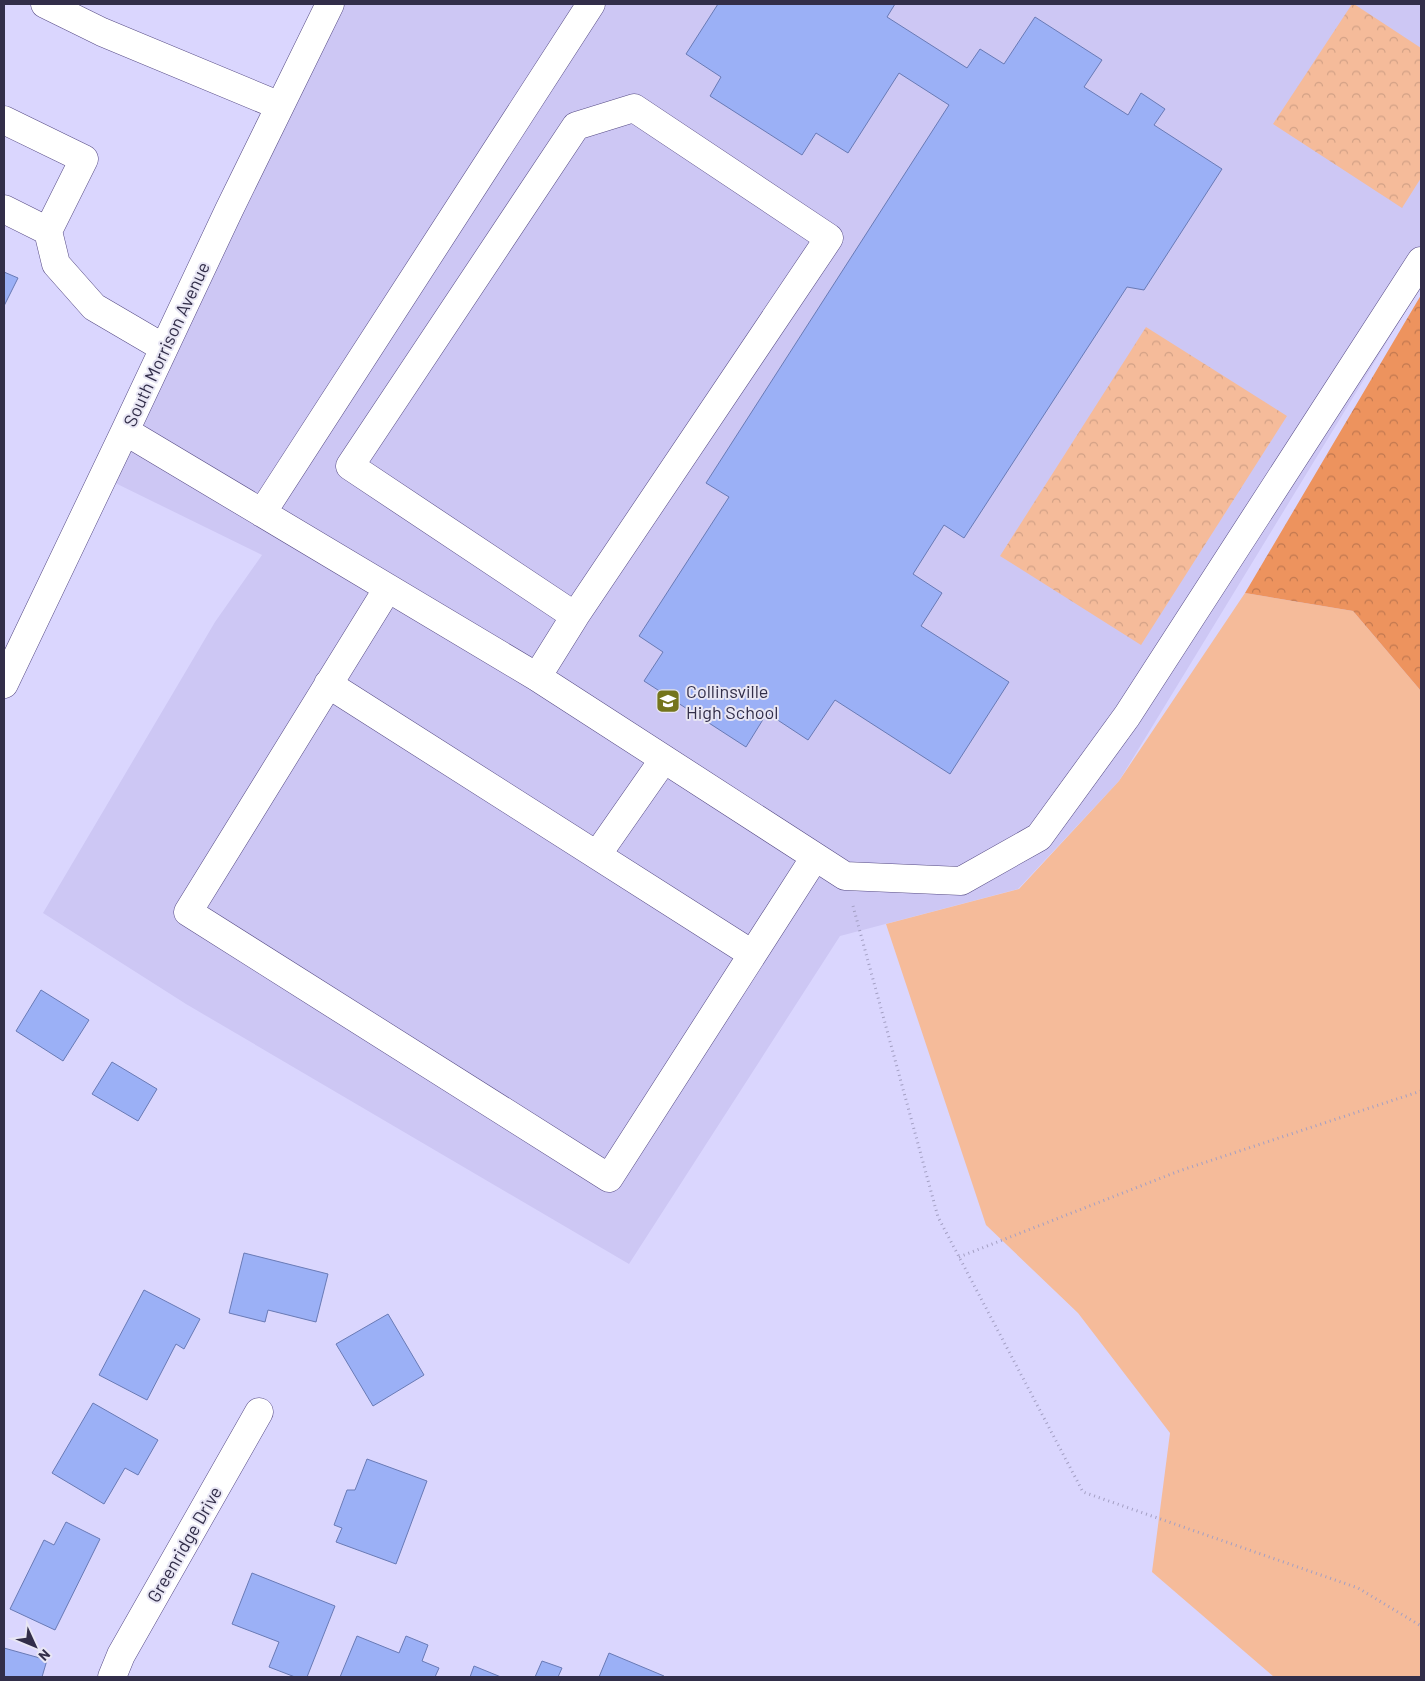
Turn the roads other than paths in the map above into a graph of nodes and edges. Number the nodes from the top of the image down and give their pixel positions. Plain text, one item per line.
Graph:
1 (45, 4) edge
2 (330, 4) edge
3 (591, 4) edge
4 (280, 106) junction
5 (4, 120) edge
6 (4, 209) edge
7 (48, 231) junction
8 (1421, 261) edge
9 (164, 348) junction
10 (125, 432) junction
11 (262, 513) junction
12 (388, 588) junction
13 (575, 616) junction
14 (537, 677) junction
15 (4, 684) edge
16 (328, 684) junction
17 (664, 759) junction
18 (597, 855) junction
19 (815, 857) junction
20 (752, 954) junction
21 (259, 1412) dead end
22 (112, 1677) edge

1 - 4 street
2 - 4 street, South Morrison Avenue
3 - 11 street
4 - 9 street, South Morrison Avenue
5 - 7 street
6 - 7 street
7 - 9 street
8 - 19 street
9 - 10 street, South Morrison Avenue
10 - 11 street
10 - 15 street, South Morrison Avenue
11 - 12 street
12 - 14 street
12 - 16 street
13 - 13 street
13 - 14 street
14 - 17 street
16 - 18 street
16 - 20 street
17 - 18 street
17 - 19 street
18 - 20 street
19 - 20 street
21 - 22 street, Greenridge Drive

